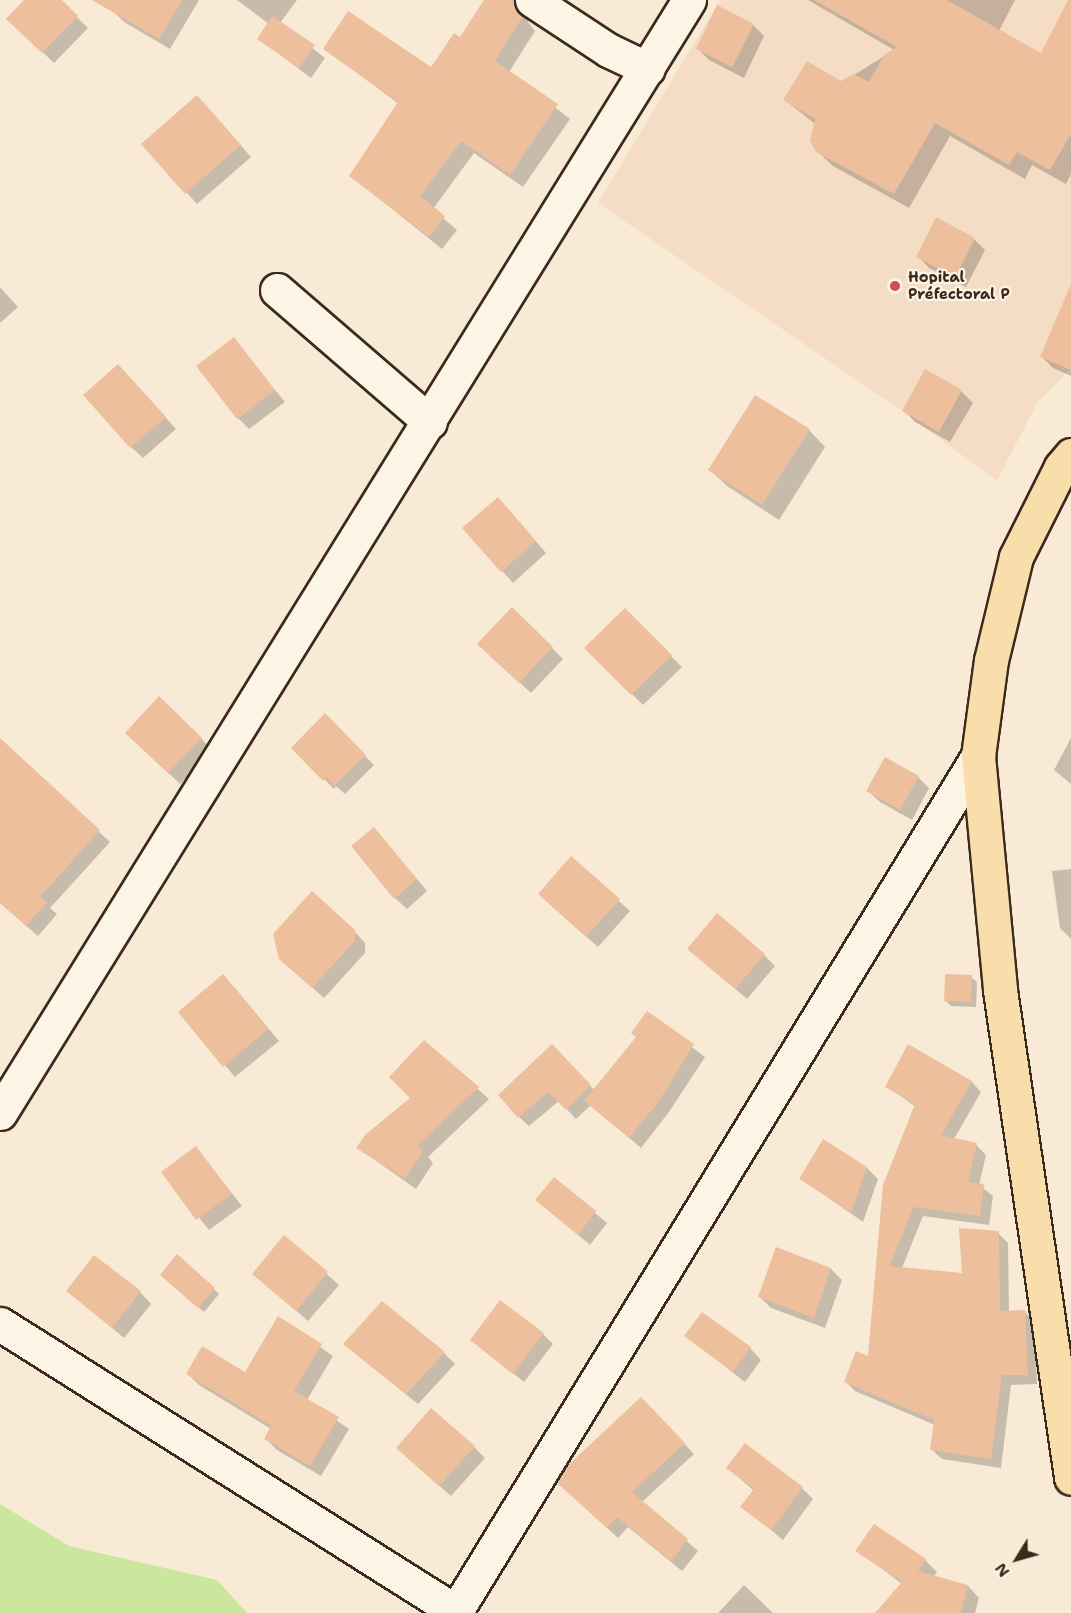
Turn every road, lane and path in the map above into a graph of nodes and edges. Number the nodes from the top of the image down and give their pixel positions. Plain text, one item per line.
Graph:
1 (532, 0) edge
2 (689, 0) edge
3 (648, 69) junction
4 (277, 290) dead end
5 (430, 422) junction
6 (1071, 456) edge
7 (978, 756) junction
8 (0, 1113) edge
9 (0, 1324) edge
10 (1071, 1478) edge
11 (457, 1612) edge

1 - 3 street
2 - 3 street
3 - 5 street
4 - 5 street
5 - 8 street
6 - 7 main road
7 - 10 main road
7 - 11 street
9 - 11 street

